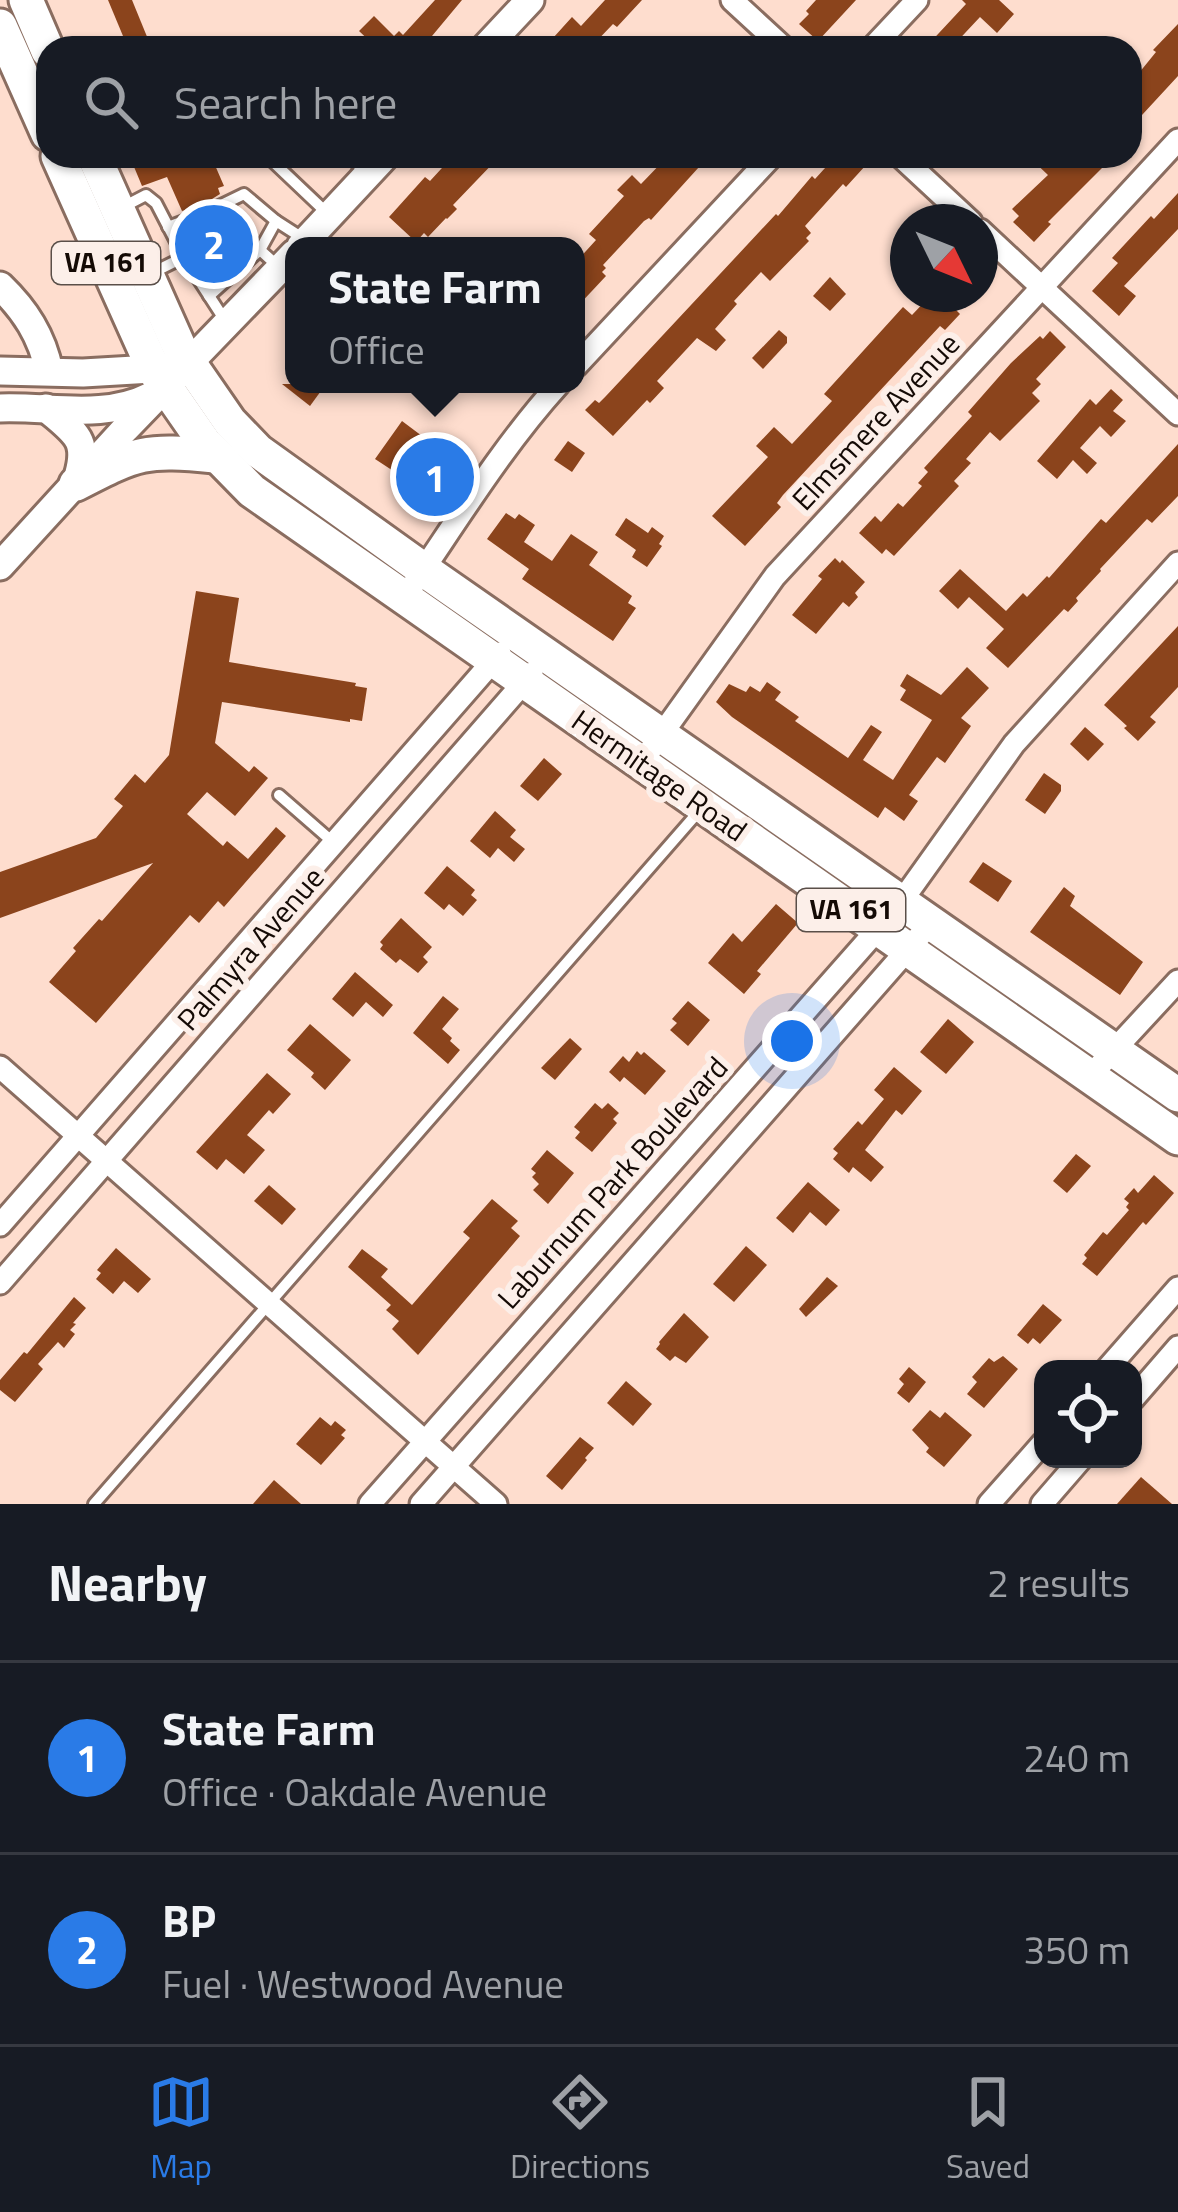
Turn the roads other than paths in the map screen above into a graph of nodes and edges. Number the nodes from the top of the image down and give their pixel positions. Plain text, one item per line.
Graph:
1 (26, 0) edge
2 (530, 0) edge
3 (731, 0) edge
4 (916, 0) edge
5 (0, 26) edge
6 (42, 36) edge
7 (496, 36) edge
8 (771, 36) edge
9 (883, 36) edge
10 (36, 107) edge
11 (1178, 140) edge
12 (64, 168) edge
13 (99, 168) edge
14 (279, 168) edge
15 (363, 168) edge
16 (761, 168) edge
17 (913, 168) edge
18 (952, 204) edge
19 (117, 209) junction
20 (212, 210) dead end
21 (329, 216) junction
22 (192, 218) dead end
23 (276, 221) junction
24 (169, 226) junction
25 (233, 236) dead end
26 (305, 237) edge
27 (285, 244) edge
28 (285, 244) edge
29 (998, 247) edge
30 (285, 251) edge
31 (190, 254) junction
32 (285, 254) edge
33 (285, 256) edge
34 (147, 276) junction
35 (0, 286) edge
36 (1042, 288) junction
37 (209, 296) junction
38 (228, 325) junction
39 (585, 356) edge
40 (0, 371) edge
41 (49, 371) junction
42 (170, 374) junction
43 (551, 393) edge
44 (0, 408) edge
45 (46, 408) junction
46 (1178, 414) edge
47 (215, 456) junction
48 (76, 484) junction
49 (1178, 563) edge
50 (0, 566) edge
51 (424, 570) junction
52 (404, 598) junction
53 (517, 635) junction
54 (547, 656) junction
55 (494, 661) junction
56 (524, 682) junction
57 (651, 750) junction
58 (279, 794) dead end
59 (703, 807) junction
60 (334, 843) junction
61 (901, 902) junction
62 (931, 923) junction
63 (878, 928) junction
64 (908, 949) junction
65 (1178, 981) edge
66 (1113, 1050) junction
67 (0, 1067) edge
68 (1090, 1076) junction
69 (1178, 1095) edge
70 (77, 1136) junction
71 (1178, 1138) edge
72 (106, 1161) junction
73 (0, 1225) edge
74 (0, 1283) edge
75 (1178, 1288) edge
76 (269, 1303) junction
77 (1178, 1347) edge
78 (1115, 1360) edge
79 (1142, 1389) edge
80 (424, 1441) junction
81 (1034, 1452) edge
82 (453, 1467) junction
83 (1073, 1468) edge
84 (94, 1504) edge
85 (370, 1504) edge
86 (421, 1504) edge
87 (496, 1504) edge
88 (989, 1504) edge
89 (1042, 1504) edge

1 - 6 main road
2 - 7 main road
3 - 8 street
4 - 9 street
5 - 10 main road
11 - 36 street, Elmsmere Avenue
12 - 42 main road, VA 161
13 - 19 main road, VA 161
14 - 21 lane
15 - 21 main road
16 - 39 street
17 - 18 street
19 - 24 lane
19 - 34 main road, VA 161
20 - 23 lane
21 - 26 main road
22 - 24 lane
23 - 27 lane
23 - 28 lane
24 - 31 lane
25 - 30 lane
29 - 36 street
31 - 34 lane
31 - 37 lane
32 - 37 lane
33 - 38 main road
34 - 42 main road, VA 161
35 - 41 main road
36 - 46 street
36 - 57 street, Elmsmere Avenue
37 - 38 lane
38 - 42 main road
40 - 41 main road
41 - 42 main road
42 - 45 main road
42 - 47 main road, Hermitage Road / VA 161
42 - 48 main road
42 - 51 main road, Hermitage Road / VA 161
43 - 51 street
44 - 45 main road
45 - 48 main road
47 - 48 main road
47 - 52 main road, Hermitage Road / VA 161
48 - 50 main road
49 - 61 street, Laburnum Park Boulevard
51 - 52 street
51 - 53 main road, Hermitage Road / VA 161
52 - 55 main road, Hermitage Road / VA 161
53 - 54 main road, Hermitage Road / VA 161
53 - 55 street, Palmyra Avenue
54 - 56 street, Palmyra Avenue
54 - 57 main road, Hermitage Road / VA 161
55 - 56 main road, Hermitage Road / VA 161
55 - 60 street, Palmyra Avenue
56 - 57 main road, Hermitage Road / VA 161
56 - 72 street, Palmyra Avenue
57 - 59 main road, Hermitage Road / VA 161
57 - 61 main road, Hermitage Road / VA 161
58 - 60 lane
59 - 63 main road, Hermitage Road / VA 161
59 - 76 lane
60 - 70 street, Palmyra Avenue
61 - 62 main road, Hermitage Road / VA 161
61 - 63 street, Laburnum Park Boulevard
62 - 64 street
62 - 66 main road, Hermitage Road / VA 161
63 - 64 main road, Hermitage Road / VA 161
63 - 80 street, Laburnum Park Boulevard
64 - 68 main road, Hermitage Road / VA 161
64 - 82 street
65 - 66 street
66 - 68 street
66 - 69 main road, Hermitage Road / VA 161
67 - 70 street
68 - 71 main road, Hermitage Road / VA 161
70 - 72 street
70 - 73 street, Palmyra Avenue
72 - 74 street, Palmyra Avenue
72 - 76 street
75 - 78 street
76 - 80 street
76 - 84 lane
77 - 79 street
80 - 82 street
80 - 85 street, Laburnum Park Boulevard
81 - 88 street
82 - 86 street
82 - 87 street
83 - 89 street

